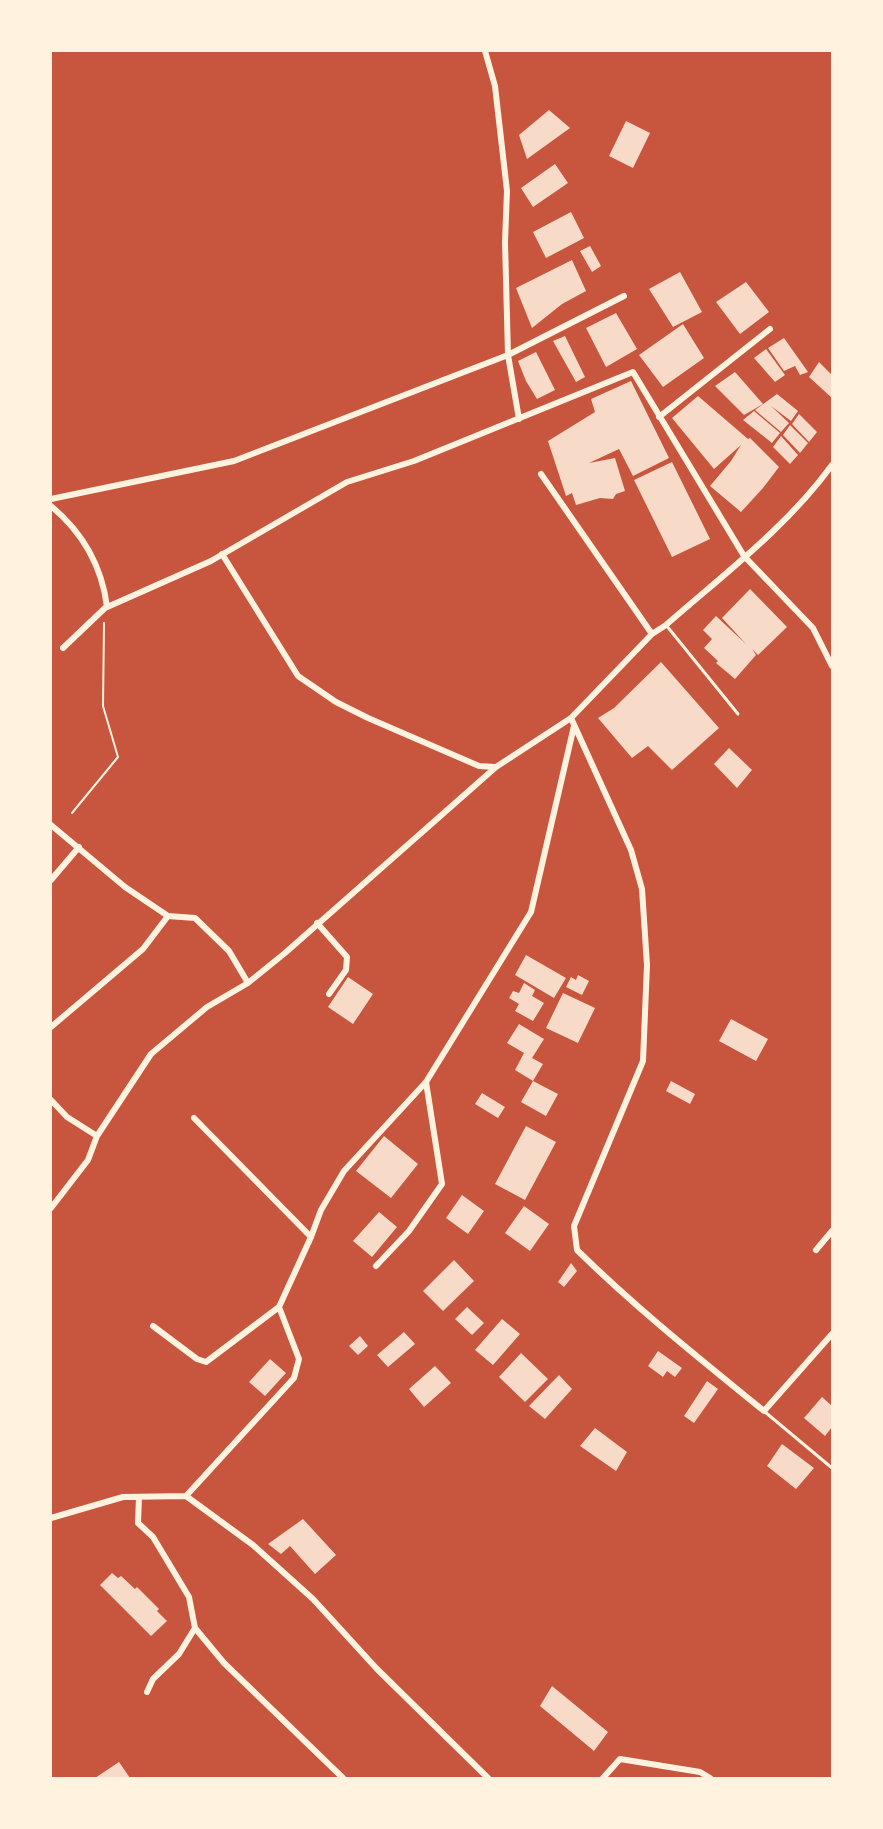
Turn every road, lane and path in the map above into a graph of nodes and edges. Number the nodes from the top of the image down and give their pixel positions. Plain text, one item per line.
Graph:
1 (485, 51) edge
2 (624, 296) dead end
3 (770, 329) dead end
4 (508, 355) junction
5 (659, 417) junction
6 (519, 419) junction
7 (832, 465) edge
8 (541, 474) dead end
9 (51, 499) edge
10 (51, 506) edge
11 (222, 554) junction
12 (744, 556) junction
13 (106, 607) junction
14 (666, 626) junction
15 (652, 634) junction
16 (63, 648) dead end
17 (832, 666) edge
18 (738, 714) dead end
19 (571, 718) junction
20 (574, 726) junction
21 (496, 767) junction
22 (72, 813) dead end
23 (51, 825) edge
24 (79, 847) junction
25 (51, 880) edge
26 (168, 916) junction
27 (317, 923) junction
28 (248, 983) junction
29 (329, 994) dead end
30 (51, 1027) edge
31 (426, 1082) junction
32 (51, 1100) edge
33 (194, 1118) dead end
34 (98, 1136) junction
35 (51, 1208) edge
36 (832, 1231) edge
37 (311, 1237) junction
38 (816, 1250) dead end
39 (376, 1266) dead end
40 (279, 1307) junction
41 (153, 1326) dead end
42 (832, 1334) edge
43 (764, 1410) junction
44 (832, 1468) edge
45 (186, 1496) junction
46 (139, 1497) junction
47 (51, 1518) edge
48 (195, 1628) junction
49 (147, 1692) dead end
50 (343, 1778) edge
51 (488, 1778) edge
52 (603, 1778) edge
53 (710, 1778) edge

1 - 4 street
2 - 4 street
3 - 5 street
4 - 6 street
4 - 9 street
5 - 6 street
5 - 12 street
6 - 11 street
7 - 12 street
8 - 15 street
10 - 13 street
11 - 13 street
11 - 21 street
12 - 14 street
12 - 17 street
13 - 16 street
13 - 22 path
14 - 15 street
14 - 18 lane
15 - 19 street
19 - 20 street
19 - 21 street
20 - 31 street
20 - 43 street
21 - 27 street
23 - 24 street
24 - 25 street
24 - 26 street
26 - 28 street
26 - 30 street
27 - 28 street
27 - 29 street
28 - 34 street
31 - 37 street
31 - 39 street
32 - 34 street
33 - 37 street
34 - 35 street
36 - 38 street
37 - 40 street
40 - 41 street
40 - 45 street
42 - 43 street
43 - 44 lane
45 - 46 street
45 - 51 street
46 - 47 street
46 - 48 street
48 - 49 street
48 - 50 street
52 - 53 street

